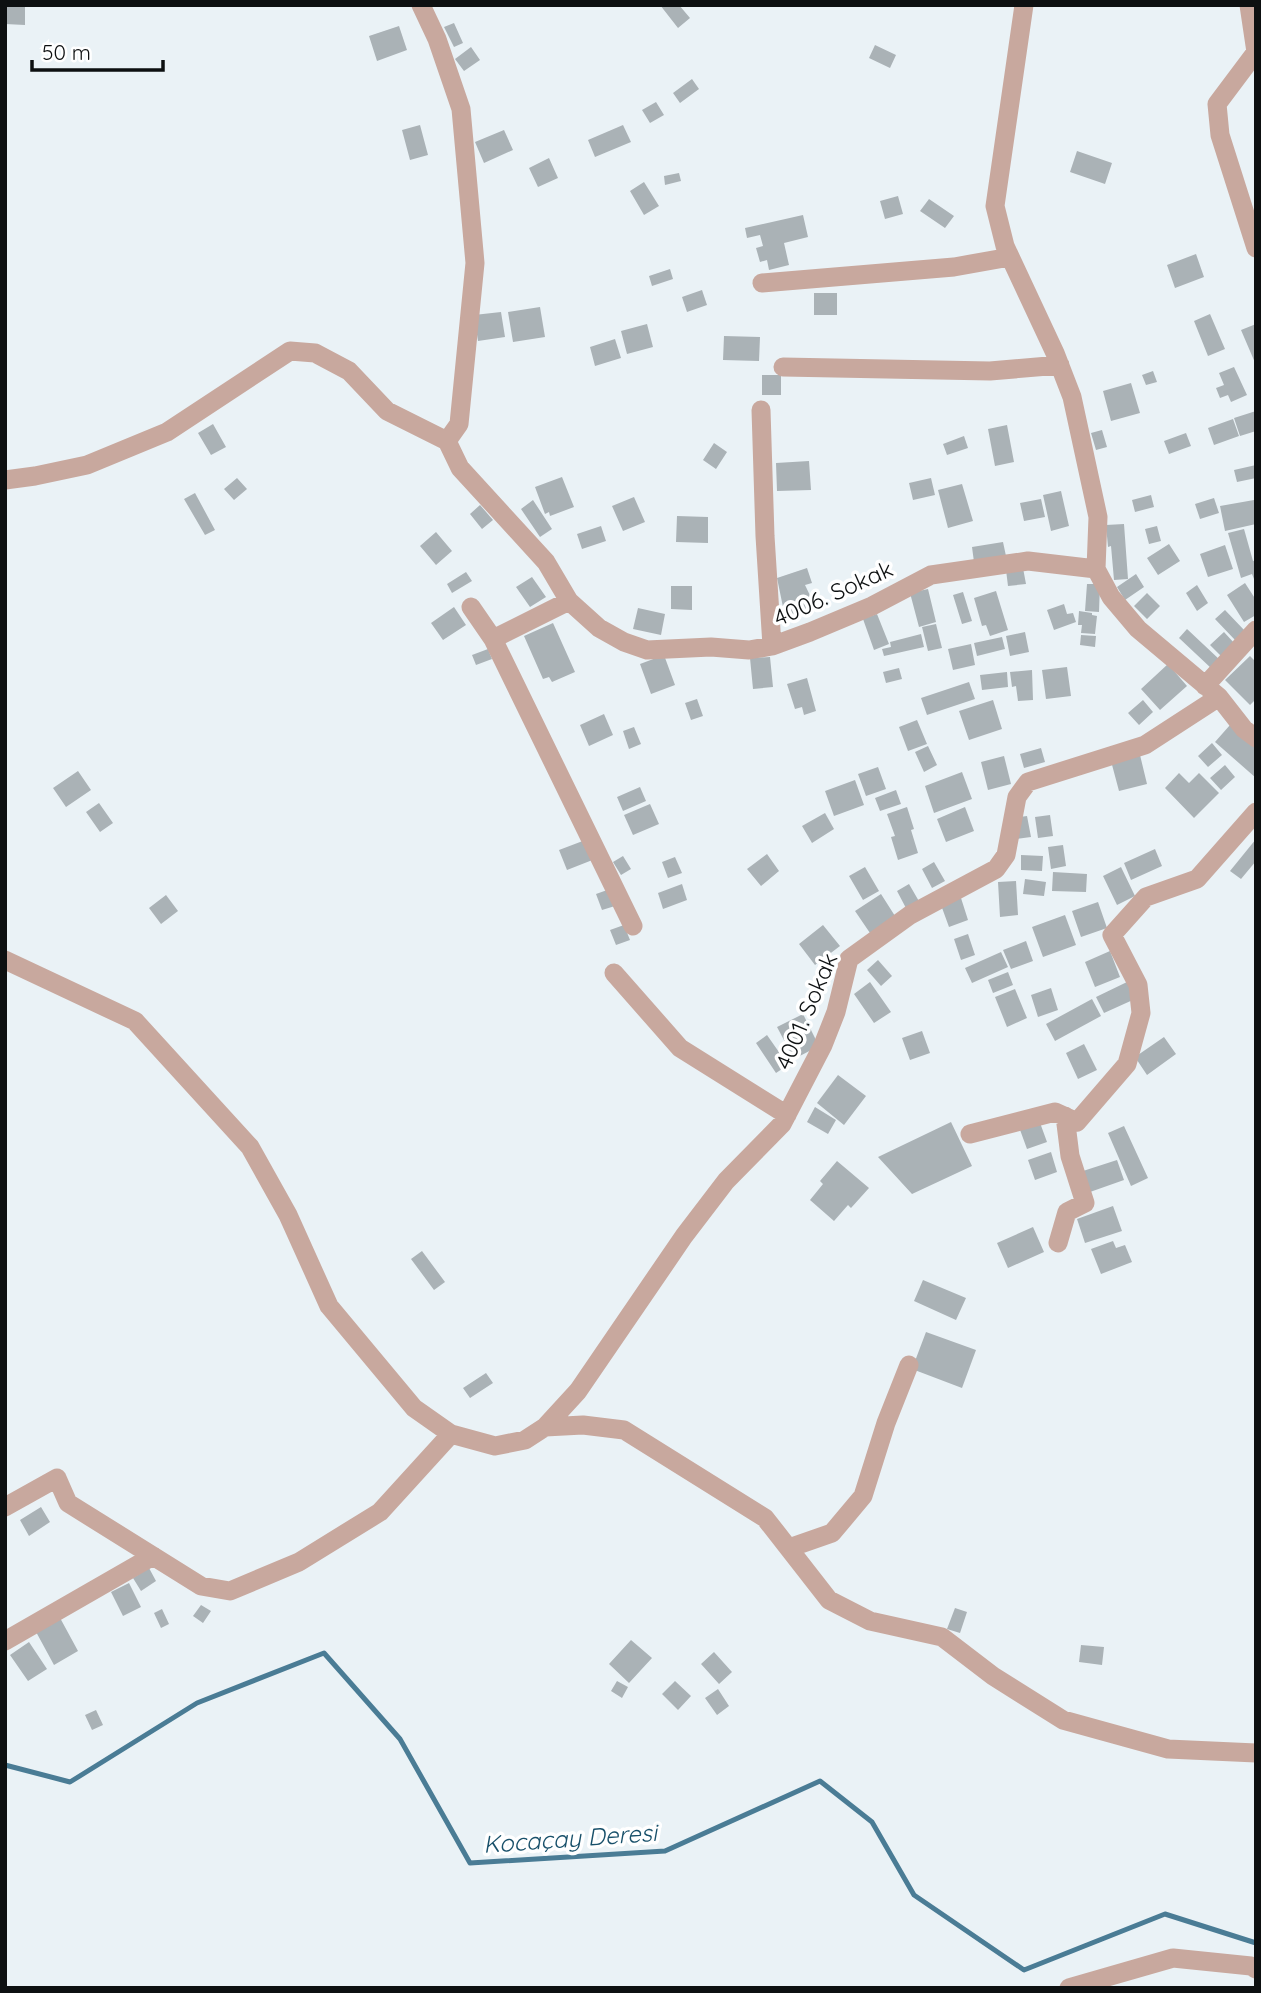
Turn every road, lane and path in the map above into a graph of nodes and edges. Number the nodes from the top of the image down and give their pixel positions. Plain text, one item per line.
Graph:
1 (421, 5) edge
2 (1024, 5) edge
3 (1249, 5) edge
4 (1256, 248) edge
5 (1010, 257) junction
6 (762, 283) dead end
7 (1060, 365) junction
8 (783, 367) dead end
9 (761, 410) dead end
10 (447, 441) junction
11 (5, 480) edge
12 (1096, 569) junction
13 (569, 601) junction
14 (471, 607) dead end
15 (1256, 629) edge
16 (493, 639) junction
17 (772, 646) junction
18 (1212, 691) junction
19 (1256, 738) edge
20 (1256, 813) edge
21 (633, 926) dead end
22 (5, 960) edge
23 (614, 973) dead end
24 (787, 1115) junction
25 (1065, 1116) junction
26 (970, 1134) dead end
27 (1058, 1243) dead end
28 (909, 1365) dead end
29 (545, 1427) junction
30 (451, 1434) junction
31 (5, 1507) edge
32 (789, 1548) junction
33 (153, 1556) junction
34 (5, 1642) edge
35 (1256, 1753) edge
36 (1256, 1969) edge
37 (1069, 1988) edge

1 - 10 street
2 - 5 street
3 - 4 street
5 - 6 street
5 - 7 street
7 - 8 street
7 - 12 street
9 - 17 street
10 - 11 street
10 - 13 street, 4006. Sokak
12 - 17 street, 4006. Sokak
12 - 18 street
13 - 16 street
13 - 17 street, 4006. Sokak
14 - 16 street
15 - 18 street
16 - 21 street
18 - 19 street
18 - 24 street, 4001. Sokak
20 - 25 street
22 - 30 street
23 - 24 street
24 - 29 street, 4001. Sokak
25 - 26 street
25 - 27 street
28 - 32 street
29 - 30 street
29 - 32 street
30 - 33 street
31 - 33 street
32 - 35 street
33 - 34 street
36 - 37 street

